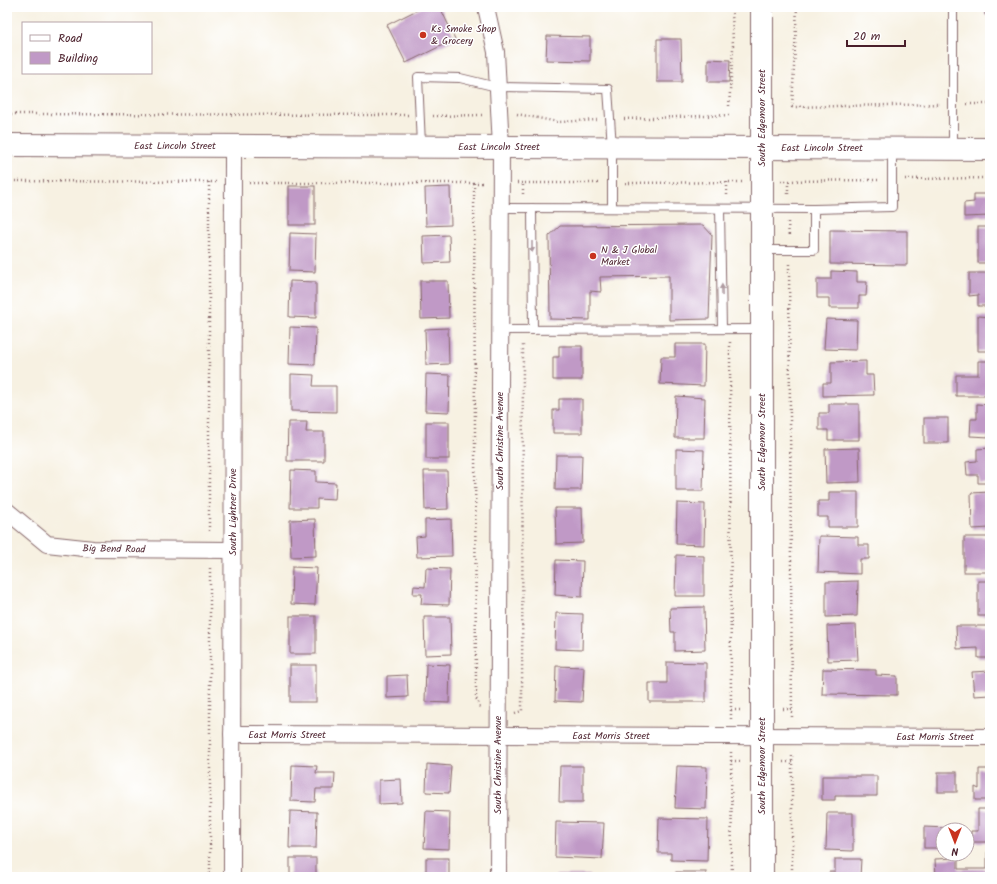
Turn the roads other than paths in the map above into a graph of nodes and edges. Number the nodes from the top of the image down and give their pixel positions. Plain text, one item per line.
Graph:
1 (486, 7) edge
2 (762, 7) edge
3 (953, 7) edge
4 (497, 87) junction
5 (7, 145) edge
6 (233, 146) junction
7 (421, 146) junction
8 (501, 147) junction
9 (612, 147) junction
10 (762, 148) junction
11 (892, 148) junction
12 (953, 149) junction
13 (990, 149) edge
14 (501, 208) junction
15 (532, 208) junction
16 (612, 208) junction
17 (724, 209) junction
18 (762, 209) junction
19 (814, 209) junction
20 (762, 250) junction
21 (726, 329) junction
22 (762, 329) junction
23 (501, 330) junction
24 (533, 330) junction
25 (7, 511) edge
26 (232, 550) junction
27 (232, 734) junction
28 (498, 736) junction
29 (762, 737) junction
30 (990, 737) edge
31 (232, 877) edge
32 (498, 877) edge
33 (762, 877) edge

1 - 4 street, South Christine Avenue
2 - 10 street, South Edgemoor Street
3 - 12 lane
4 - 7 lane
4 - 8 street, South Christine Avenue
4 - 9 lane
5 - 6 street, East Lincoln Street
6 - 7 street, East Lincoln Street
6 - 26 street, South Lightner Drive
7 - 8 street, East Lincoln Street
8 - 9 street, East Lincoln Street
8 - 14 street, South Christine Avenue
9 - 10 street, East Lincoln Street
9 - 16 lane
10 - 11 street, East Lincoln Street
10 - 18 street, South Edgemoor Street
11 - 12 street, East Lincoln Street
11 - 19 lane
12 - 13 street, East Lincoln Street
14 - 15 lane
14 - 23 street, South Christine Avenue
15 - 16 lane
15 -> 24 lane
16 - 17 lane
17 - 18 lane
21 -> 17 lane
18 - 19 lane
18 - 20 street, South Edgemoor Street
19 - 20 lane
20 - 22 street, South Edgemoor Street
21 - 22 lane
21 - 24 lane
22 - 29 street, South Edgemoor Street
23 - 24 lane
23 - 28 street, South Christine Avenue
25 - 26 street, Big Bend Road
26 - 27 street, South Lightner Drive
27 - 28 street, East Morris Street
27 - 31 street, South Lightner Drive
28 - 29 street, East Morris Street
28 - 32 street, South Christine Avenue
29 - 30 street, East Morris Street
29 - 33 street, South Edgemoor Street

